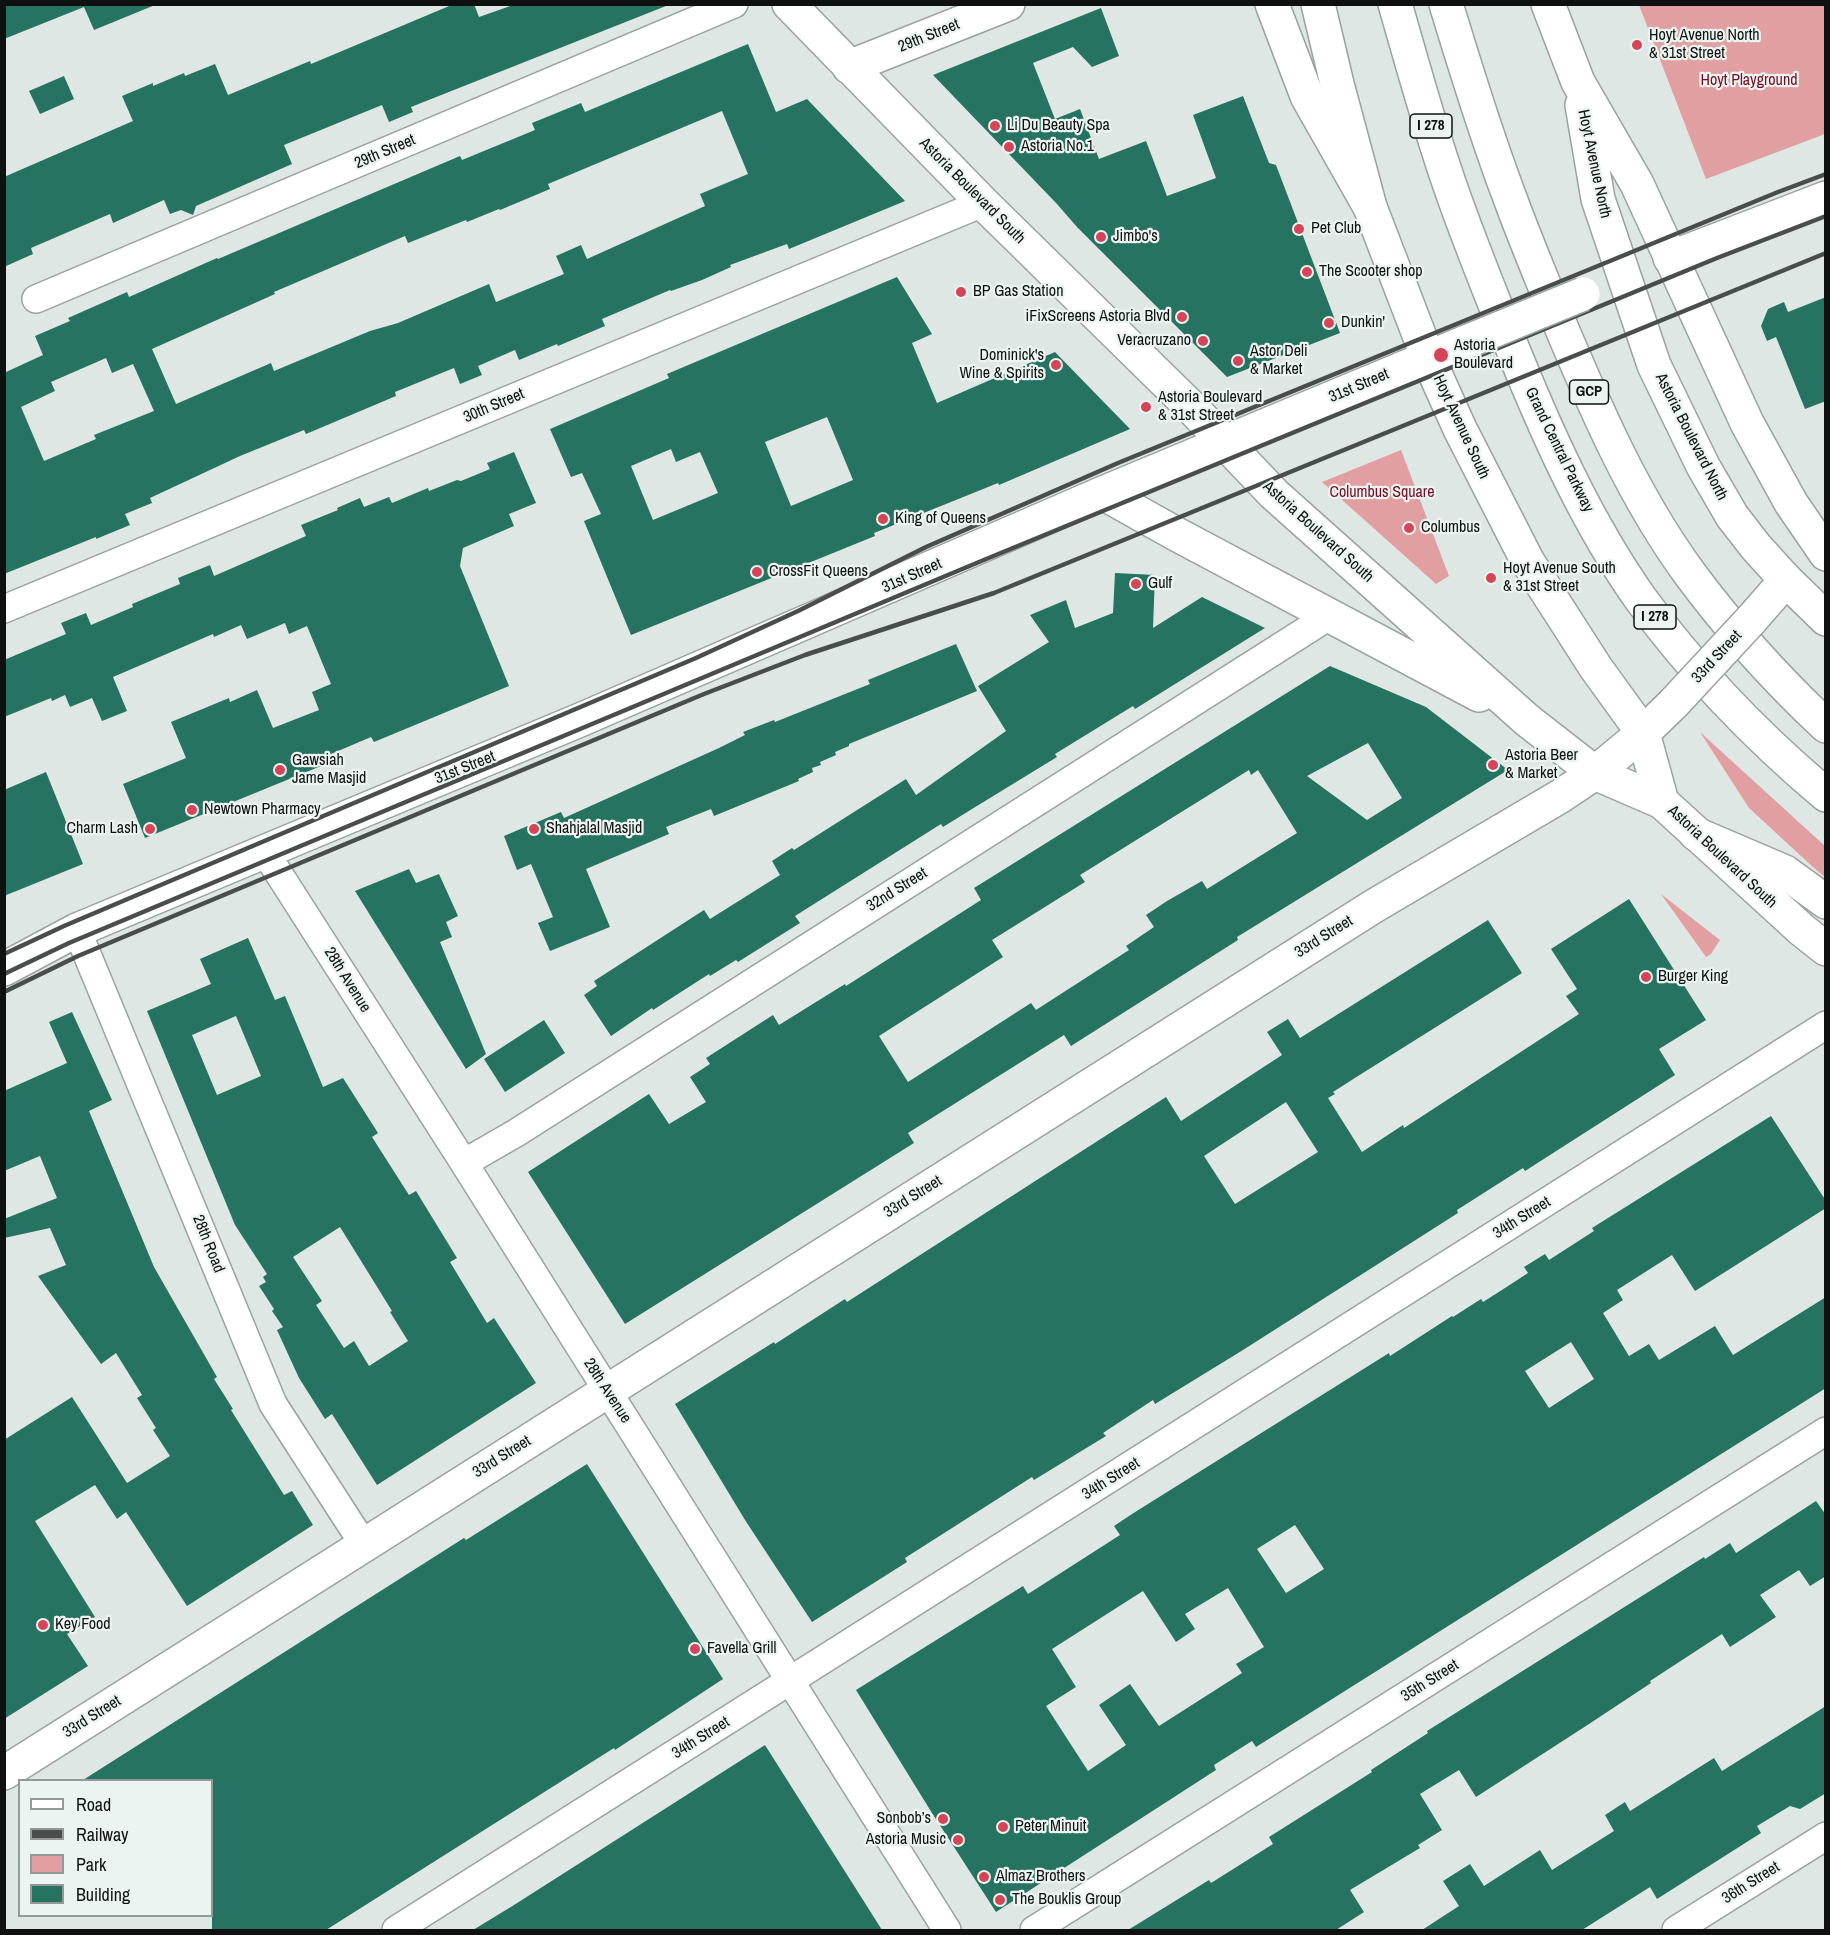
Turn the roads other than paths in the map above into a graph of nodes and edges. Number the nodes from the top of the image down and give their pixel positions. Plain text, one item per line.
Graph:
1 (734, 4) edge
2 (789, 4) edge
3 (1008, 4) edge
4 (1272, 4) edge
5 (1318, 4) edge
6 (1395, 4) edge
7 (1446, 4) edge
8 (1548, 4) edge
9 (849, 67) junction
10 (1578, 82) junction
11 (1826, 198) edge
12 (983, 203) junction
13 (1370, 207) junction
14 (1670, 258) junction
15 (1624, 278) junction
16 (36, 299) dead end
17 (1428, 358) junction
18 (1225, 442) junction
19 (1103, 493) junction
20 (1822, 544) edge
21 (1786, 580) junction
22 (4, 609) edge
23 (1329, 616) junction
24 (1826, 620) edge
25 (1527, 720) junction
26 (1826, 726) edge
27 (1643, 733) junction
28 (1595, 772) junction
29 (1826, 795) edge
30 (1662, 802) junction
31 (1696, 834) junction
32 (265, 852) junction
33 (1826, 902) edge
34 (77, 930) junction
35 (1826, 949) edge
36 (4, 969) edge
37 (1826, 1025) edge
38 (464, 1163) junction
39 (607, 1391) junction
40 (1826, 1431) edge
41 (364, 1545) junction
42 (790, 1682) junction
43 (4, 1773) edge
44 (1826, 1836) edge
45 (396, 1930) edge
46 (947, 1930) edge
47 (1034, 1930) edge
48 (1676, 1930) edge

1 - 16 street, 29th Street
2 - 9 main road
3 - 9 main road, 29th Street
4 - 13 main road, Hoyt Avenue South
5 - 13 main road
6 - 29 main road, Grand Central Parkway / I 278
7 - 26 main road, GCP
8 - 10 main road, Hoyt Avenue North
9 - 12 main road, Astoria Boulevard South
10 - 14 main road, Hoyt Avenue North
10 - 15 main road, Hoyt Avenue North
11 - 14 main road, 31st Street
12 - 18 main road, Astoria Boulevard South
12 - 22 street, 30th Street
13 - 17 main road, Hoyt Avenue South
14 - 15 main road, 31st Street
14 - 20 main road
15 - 17 main road, 31st Street, bridge
15 - 21 main road, Astoria Boulevard North
17 - 18 main road, 31st Street
17 - 27 main road, Hoyt Avenue South
18 - 19 main road, 31st Street
18 - 25 main road, Astoria Boulevard South
19 - 23 main road
19 - 32 main road, 31st Street
21 - 24 main road, Astoria Boulevard North
21 - 27 main road, 33rd Street, bridge
23 - 25 main road
23 - 38 street, 32nd Street
25 - 28 main road, Astoria Boulevard South
27 - 28 main road, 33rd Street
27 - 30 main road, Hoyt Avenue South
28 - 30 main road, Astoria Boulevard South
28 - 39 main road, 33rd Street
30 - 31 main road, Astoria Boulevard South
31 - 33 main road
31 - 35 main road, Astoria Boulevard South
32 - 34 main road, 31st Street
32 - 38 street, 28th Avenue
34 - 36 main road, 31st Street
34 - 41 street, 28th Road
37 - 42 street, 34th Street
38 - 39 street, 28th Avenue
39 - 41 main road, 33rd Street
39 - 42 street, 28th Avenue
40 - 47 street, 35th Street
41 - 43 main road, 33rd Street
42 - 45 street, 34th Street
42 - 46 street, 28th Avenue
44 - 48 street, 36th Street

